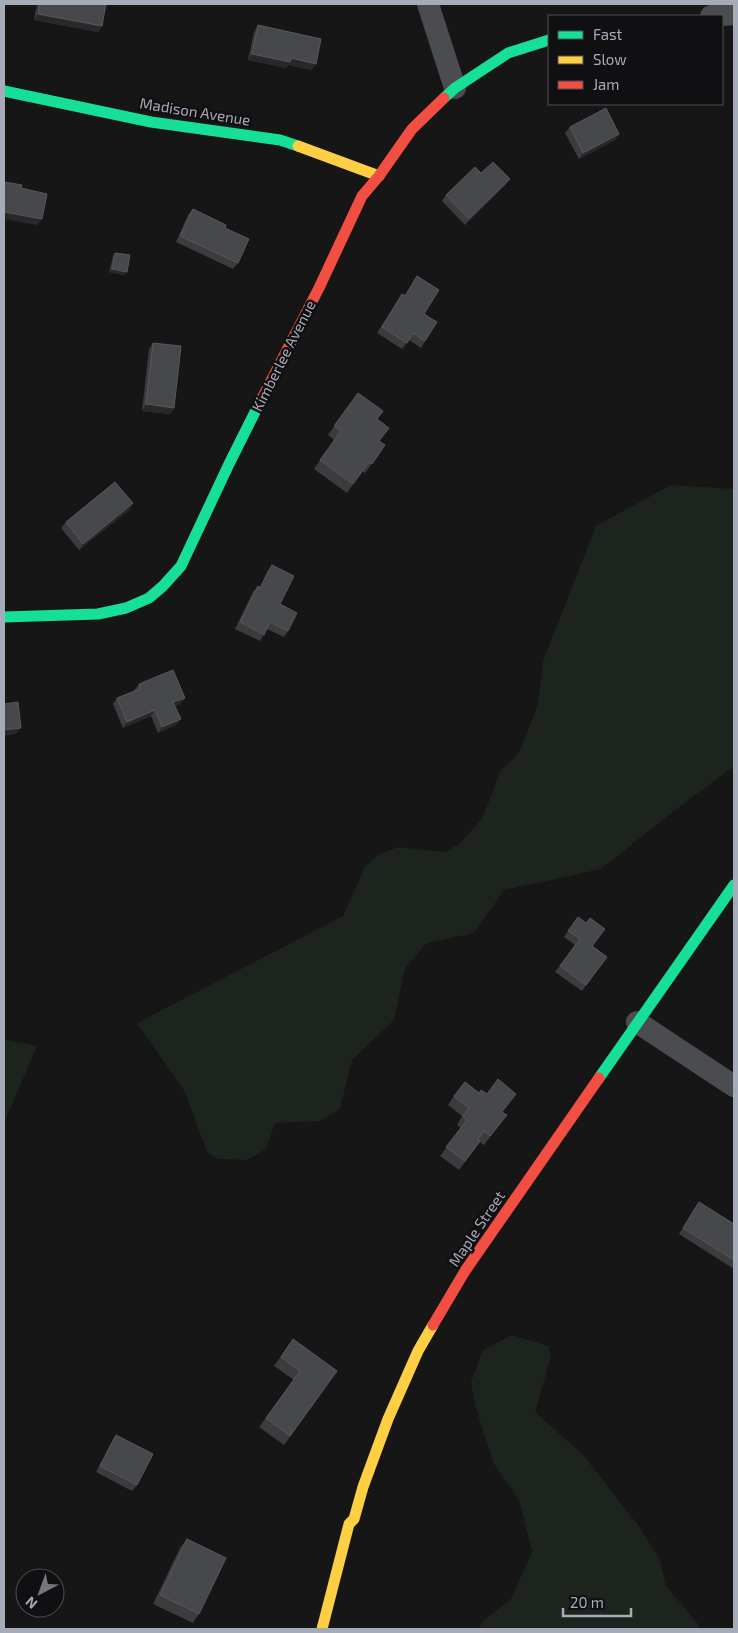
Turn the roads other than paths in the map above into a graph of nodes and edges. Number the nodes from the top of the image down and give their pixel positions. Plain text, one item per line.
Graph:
1 (428, 4) edge
2 (548, 40) edge
3 (455, 88) junction
4 (4, 91) edge
5 (379, 176) junction
6 (4, 617) edge
7 (734, 885) edge
8 (637, 1022) junction
9 (734, 1086) edge
10 (322, 1629) edge

1 - 3 street
2 - 3 street, Kimberlee Avenue
3 - 5 street, Kimberlee Avenue
4 - 5 street, Madison Avenue
5 - 6 street, Kimberlee Avenue
7 - 8 street, Maple Street
8 - 9 street
8 - 10 street, Maple Street

